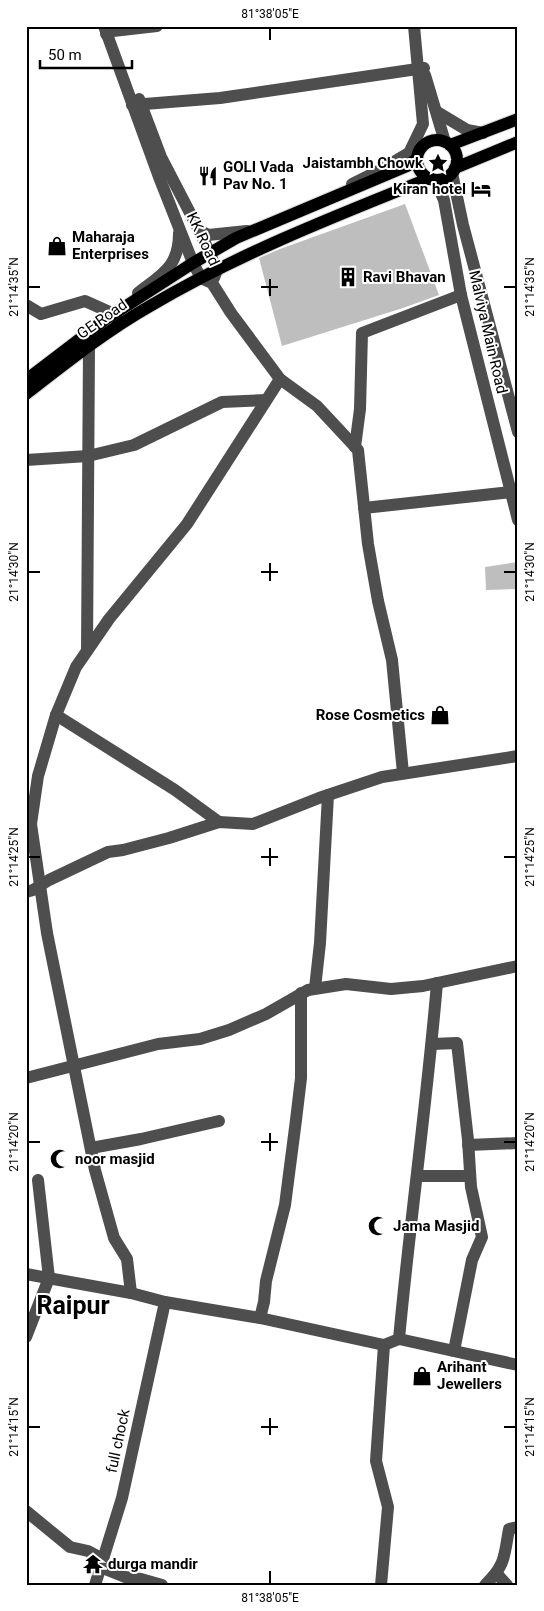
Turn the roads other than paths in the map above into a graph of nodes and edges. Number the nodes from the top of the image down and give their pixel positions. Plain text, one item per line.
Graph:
1 (157, 26) edge
2 (414, 26) edge
3 (108, 29) edge
4 (420, 69) junction
5 (137, 105) junction
6 (437, 112) junction
7 (518, 119) edge
8 (484, 133) junction
9 (518, 142) edge
10 (447, 143) junction
11 (417, 159) junction
12 (453, 171) junction
13 (432, 179) junction
14 (340, 194) junction
15 (179, 228) junction
16 (199, 230) junction
17 (255, 230) junction
18 (210, 253) junction
19 (193, 263) junction
20 (217, 270) junction
21 (206, 280) junction
22 (461, 295) junction
23 (131, 303) junction
24 (26, 306) edge
25 (117, 320) junction
26 (89, 347) junction
27 (280, 379) junction
28 (26, 380) edge
29 (26, 394) edge
30 (266, 400) junction
31 (518, 432) edge
32 (355, 447) junction
33 (88, 456) junction
34 (26, 460) edge
35 (511, 492) junction
36 (364, 508) junction
37 (518, 520) edge
38 (87, 651) junction
39 (56, 714) junction
40 (518, 756) edge
41 (404, 773) junction
42 (328, 795) junction
43 (29, 821) edge
44 (219, 822) junction
45 (41, 885) junction
46 (26, 892) edge
47 (518, 966) edge
48 (436, 983) junction
49 (315, 988) junction
50 (301, 994) junction
51 (432, 1044) junction
52 (73, 1067) junction
53 (26, 1078) edge
54 (219, 1121) dead end
55 (518, 1143) edge
56 (468, 1145) junction
57 (91, 1148) junction
58 (416, 1176) junction
59 (470, 1176) junction
60 (38, 1180) dead end
61 (26, 1274) edge
62 (49, 1278) junction
63 (131, 1293) junction
64 (165, 1302) junction
65 (260, 1318) junction
66 (26, 1337) edge
67 (399, 1339) junction
68 (384, 1345) junction
69 (454, 1350) junction
70 (518, 1365) edge
71 (26, 1511) edge
72 (518, 1527) edge
73 (102, 1563) junction
74 (496, 1574) junction
75 (95, 1585) edge
76 (162, 1585) edge
77 (380, 1585) edge
78 (485, 1585) edge
79 (507, 1585) edge

1 - 3 street
2 - 4 street
3 - 5 street, KK Road
4 - 5 street
4 - 6 street
4 - 14 street
5 - 15 street, KK Road
5 - 16 street, KK Road
6 - 8 street
6 - 10 street
7 - 8 main road
8 - 10 main road
9 - 12 main road
10 - 11 main road
10 - 12 main road
11 - 13 main road
11 - 14 main road
12 - 13 main road
12 - 31 street, Malviya Main Road
13 - 20 main road, GE Road
13 - 22 street, Malviya Main Road
14 - 17 main road
15 - 19 street, KK Road
15 - 23 street
16 - 17 street
16 - 18 street, KK Road
17 - 18 main road
18 - 19 main road
18 - 20 street, KK Road
19 - 21 street, KK Road
19 - 23 main road
20 - 21 main road, GE Road
21 - 25 main road, GE Road
21 - 27 street, KK Road
22 - 32 street
22 - 35 street, Malviya Main Road
23 - 25 main road
24 - 25 street
25 - 26 main road, GE Road
25 - 28 main road
26 - 29 main road, GE Road
26 - 33 street
27 - 30 street
27 - 32 street, KK Road
30 - 33 street
30 - 38 street
32 - 36 street
33 - 34 street
33 - 38 street
35 - 36 street
35 - 37 street, Malviya Main Road
36 - 41 street
38 - 39 street
39 - 43 street
39 - 44 street
40 - 41 street
41 - 42 street
42 - 44 street
42 - 49 street
43 - 45 street
44 - 45 street
45 - 46 street
45 - 52 street
47 - 48 street
48 - 49 street
48 - 51 street
49 - 50 street
50 - 52 street
50 - 65 street
51 - 56 street
51 - 58 street
52 - 53 street
52 - 57 street
54 - 57 street
55 - 56 street
56 - 59 street
57 - 63 street
58 - 59 street
58 - 67 street
59 - 69 street
60 - 62 street
61 - 62 street
62 - 63 street
62 - 66 street
63 - 64 street
64 - 65 street
64 - 73 street, full chock
65 - 68 street
67 - 68 street
67 - 69 street
68 - 77 street
69 - 70 street
71 - 73 street
72 - 74 street
73 - 75 street, full chock
73 - 76 street
74 - 78 street
74 - 79 street

